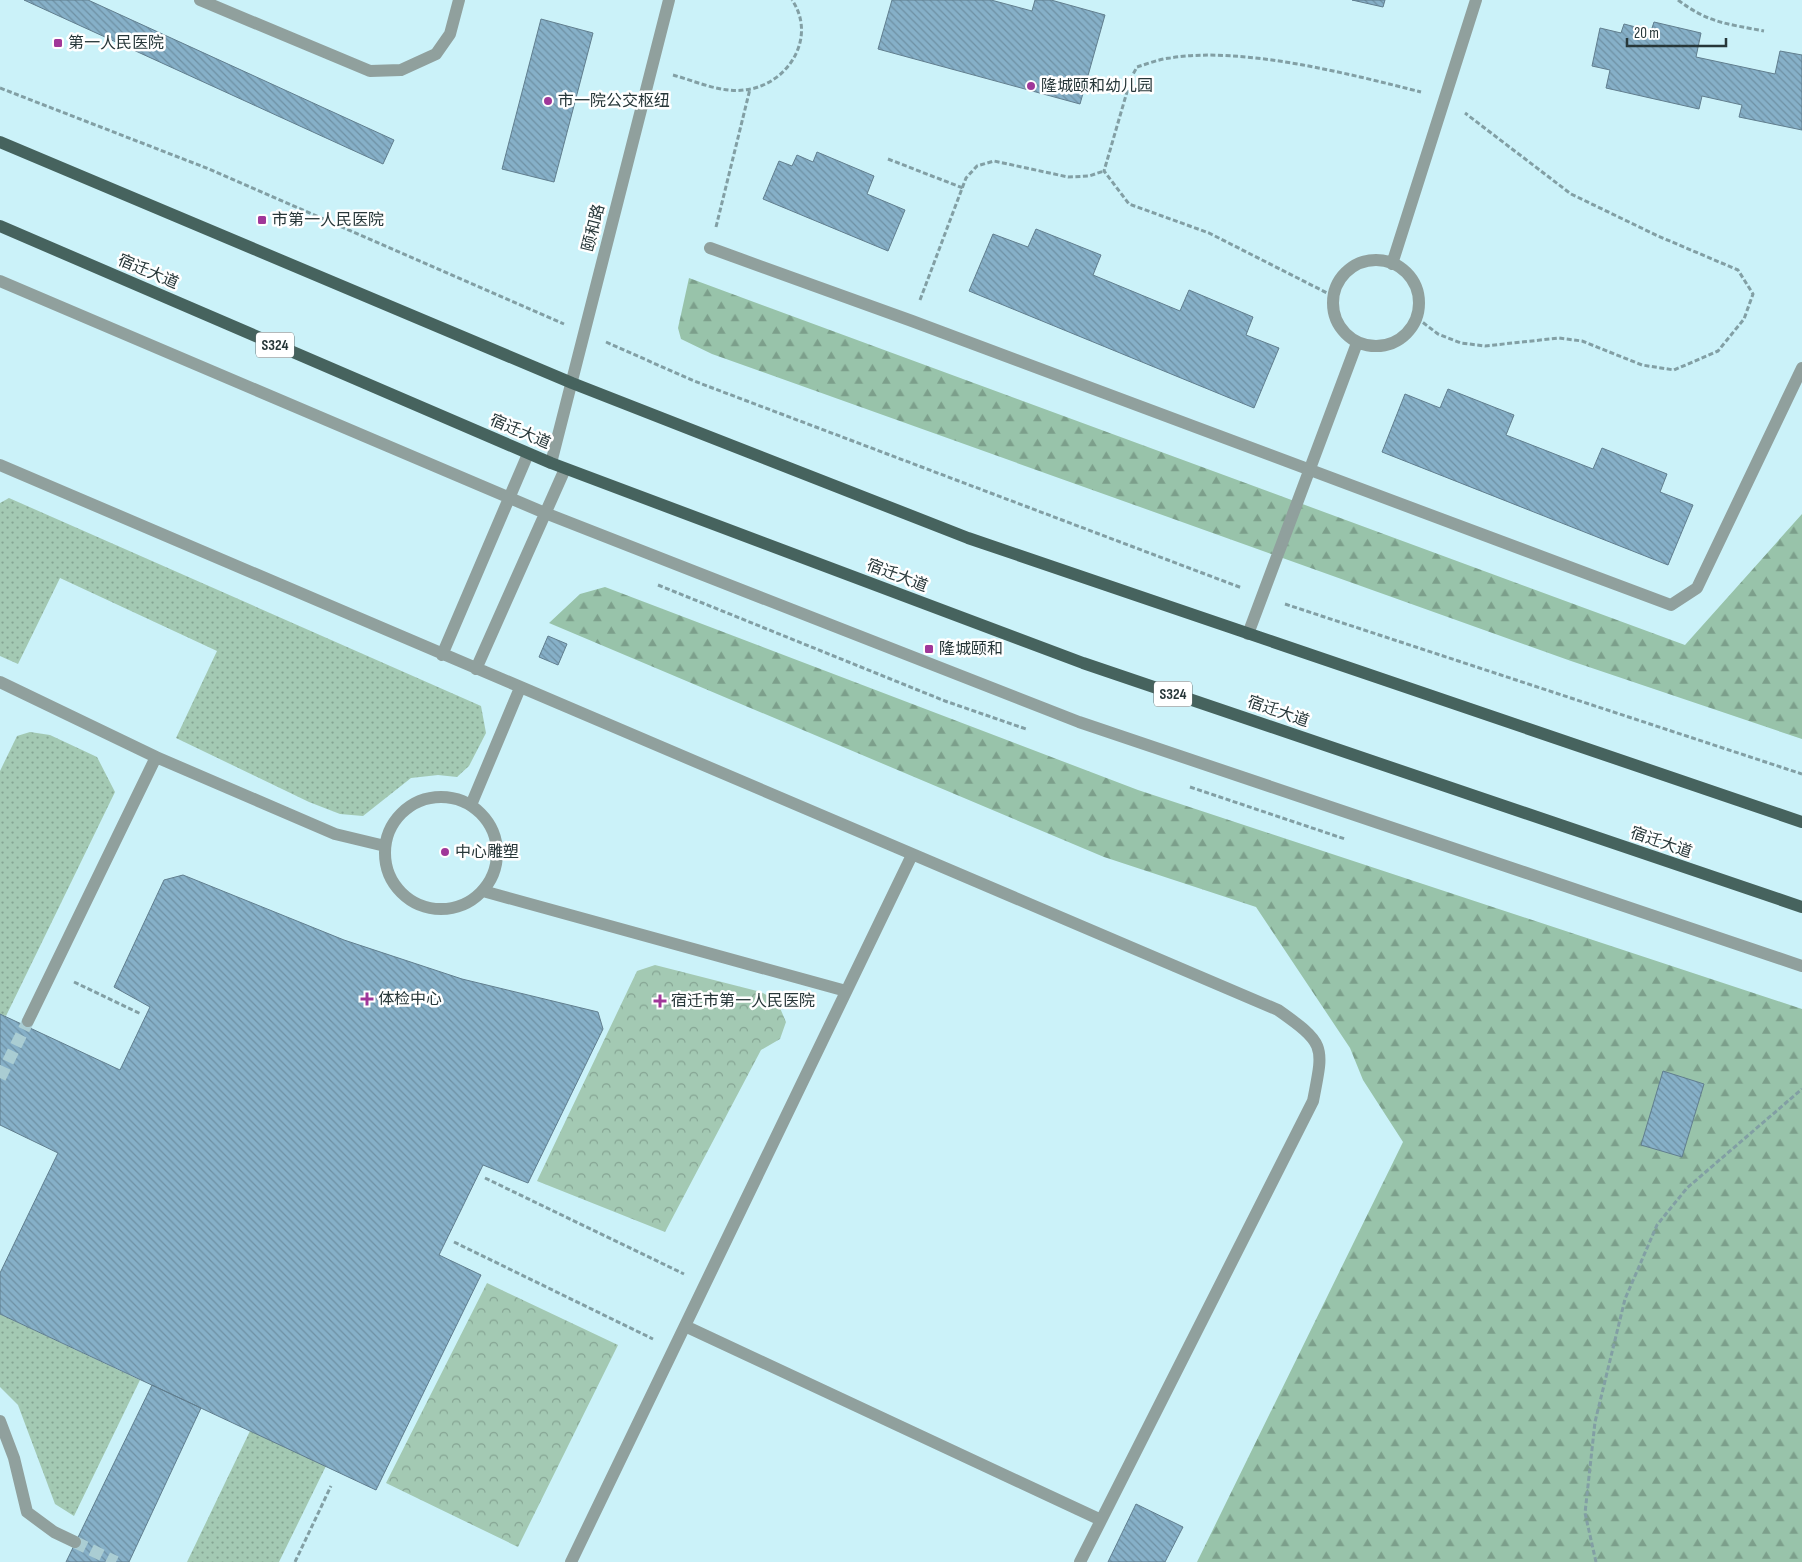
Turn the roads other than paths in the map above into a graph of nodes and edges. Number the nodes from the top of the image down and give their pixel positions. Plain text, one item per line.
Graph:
1 (200, 0) edge
2 (459, 0) edge
3 (669, 0) edge
4 (1476, 0) edge
5 (0, 142) edge
6 (0, 226) edge
7 (710, 248) road end
8 (1392, 264) junction
9 (0, 281) edge
10 (1357, 343) junction
11 (1802, 368) edge
12 (572, 382) junction
13 (528, 454) junction
14 (551, 464) junction
15 (0, 465) edge
16 (565, 469) junction
17 (1309, 471) junction
18 (509, 498) junction
19 (545, 513) junction
20 (1248, 634) junction
21 (442, 655) junction
22 (476, 669) junction
23 (0, 682) edge
24 (520, 688) junction
25 (156, 757) junction
26 (471, 806) junction
27 (1802, 822) edge
28 (385, 846) junction
29 (912, 855) junction
30 (483, 890) junction
31 (1802, 908) edge
32 (1802, 966) edge
33 (846, 991) junction
34 (28, 1021) tunnel mouth
35 (685, 1326) junction
36 (0, 1421) edge
37 (1101, 1520) junction
38 (75, 1542) tunnel mouth
39 (571, 1562) edge
40 (1080, 1562) edge

1 - 2 street
3 - 12 street, 颐和路
4 - 8 street
5 - 12 main road
6 - 13 main road, 宿迁大道 / S324
7 - 17 street
8 - 10 street
8 - 10 street
9 - 18 street
10 - 17 street
11 - 17 street
12 - 14 street, 颐和路
12 - 20 main road
13 - 14 main road, 宿迁大道 / S324
13 - 18 street
14 - 16 main road, 宿迁大道 / S324
15 - 21 street
16 - 19 street
16 - 31 main road, 宿迁大道 / S324
17 - 20 street
18 - 19 street
18 - 21 street
19 - 22 street
19 - 32 street
20 - 27 main road
21 - 22 street
22 - 24 street
23 - 25 street
24 - 26 street
24 - 29 street
25 - 28 street
25 - 34 street
26 - 28 street
26 - 30 street
28 - 30 street
29 - 33 street
29 - 37 street
30 - 33 street
33 - 35 street
35 - 37 street
35 - 39 street
36 - 38 street
37 - 40 street

